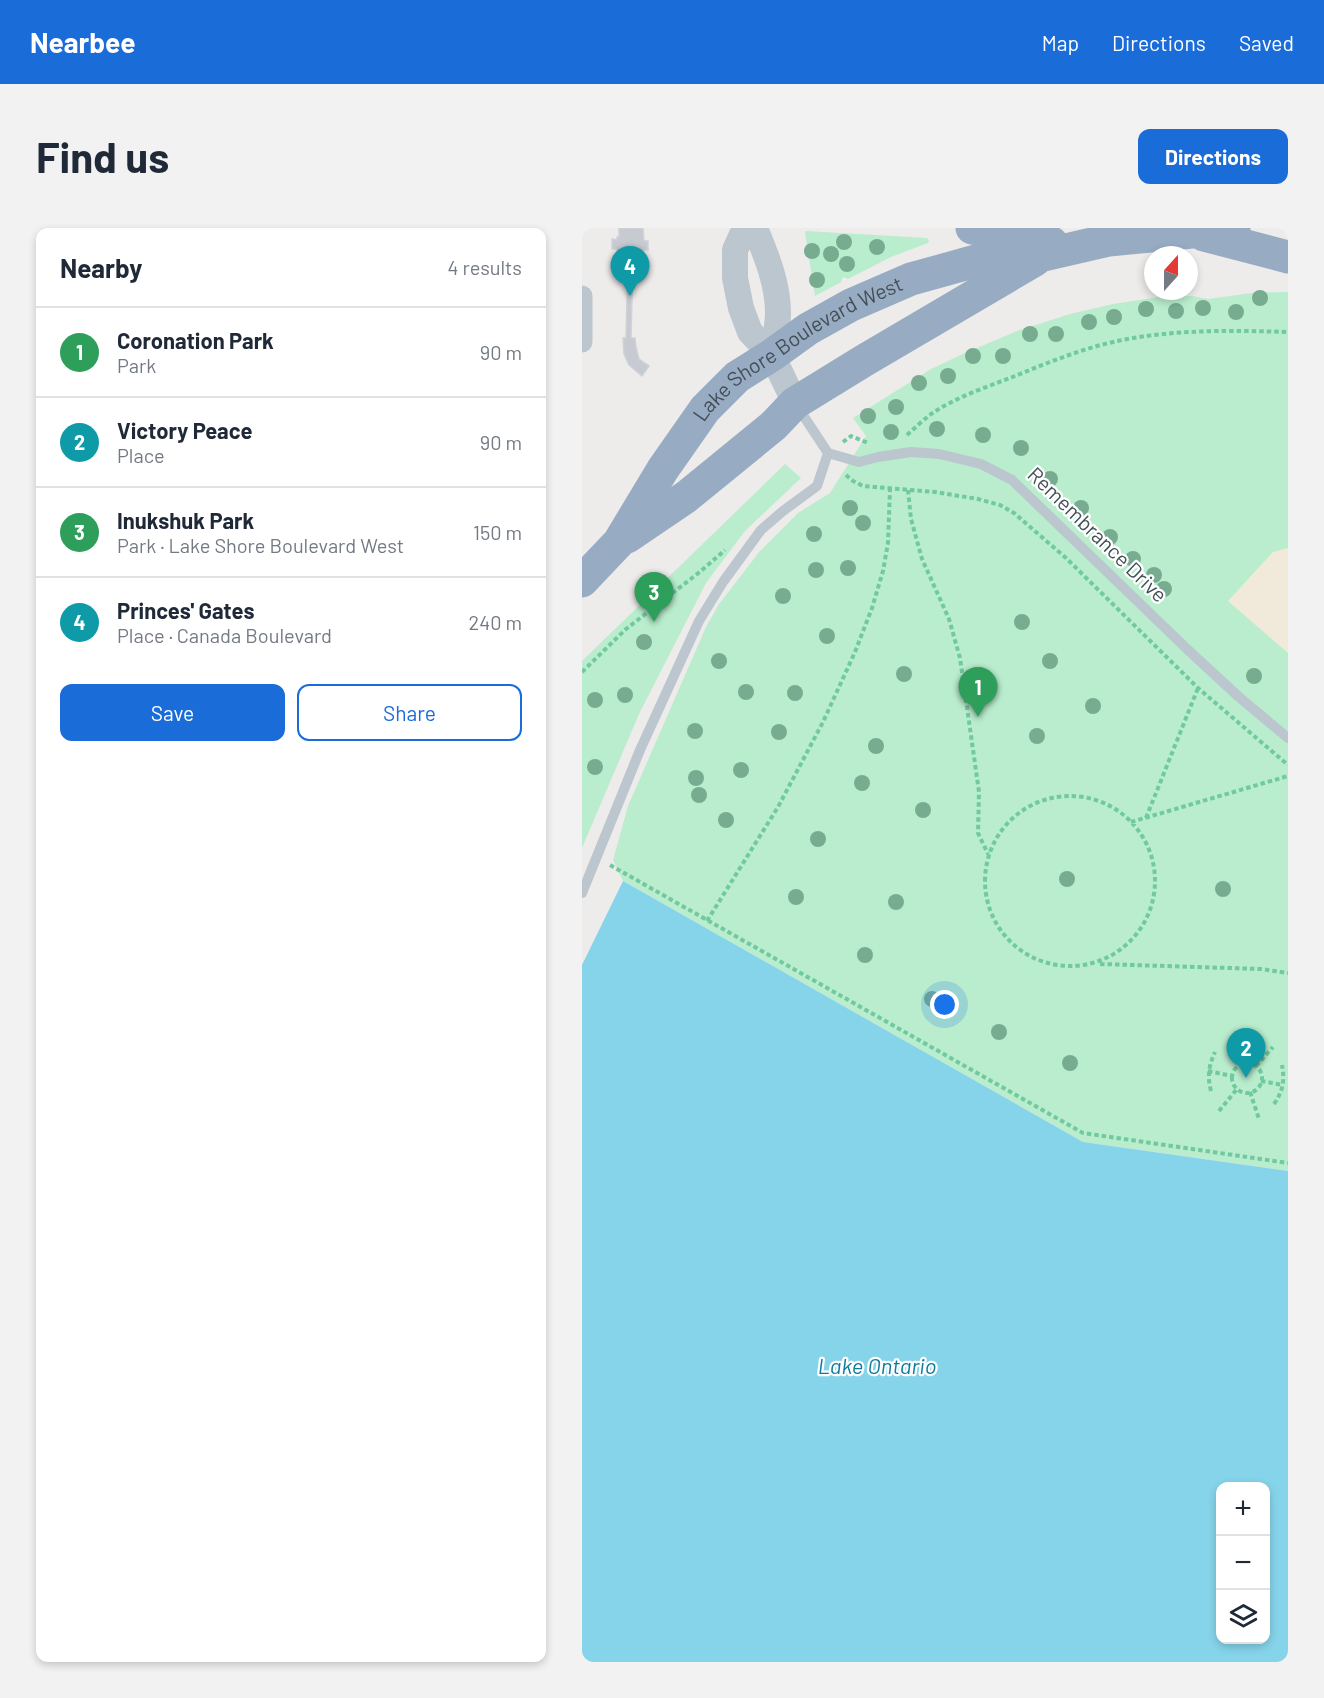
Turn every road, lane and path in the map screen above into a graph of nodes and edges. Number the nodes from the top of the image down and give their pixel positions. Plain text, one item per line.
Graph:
1 (745, 228) edge
2 (755, 228) edge
3 (972, 228) edge
4 (1234, 228) edge
5 (1193, 233) junction
6 (1108, 234) edge
7 (1059, 251) junction
8 (1288, 257) edge
9 (582, 296) edge
10 (1288, 332) edge
11 (582, 342) edge
12 (772, 355) junction
13 (795, 403) junction
14 (851, 436) dead end
15 (907, 436) dead end
16 (871, 443) dead end
17 (828, 453) junction
18 (890, 489) junction
19 (908, 490) junction
20 (619, 542) junction
21 (731, 544) dead end
22 (582, 581) edge
23 (582, 672) edge
24 (1198, 688) junction
25 (1288, 738) edge
26 (1288, 765) edge
27 (1288, 776) edge
28 (1146, 818) junction
29 (1131, 822) junction
30 (988, 855) junction
31 (596, 857) junction
32 (582, 893) edge
33 (707, 921) junction
34 (1095, 963) junction
35 (1288, 973) edge
36 (1235, 1037) dead end
37 (1273, 1047) dead end
38 (1215, 1052) dead end
39 (1244, 1064) junction
40 (1282, 1065) dead end
41 (1256, 1066) junction
42 (1208, 1071) junction
43 (1232, 1076) junction
44 (1261, 1080) junction
45 (1283, 1085) junction
46 (1237, 1089) junction
47 (1211, 1091) dead end
48 (1250, 1092) junction
49 (1274, 1104) dead end
50 (1220, 1111) dead end
51 (1259, 1119) dead end
52 (1288, 1163) edge

1 - 12 street
2 - 12 street
3 - 7 highway
4 - 5 highway, Lake Shore Boulevard West
5 - 6 highway, Lake Shore Boulevard West
5 - 8 highway, Lake Shore Boulevard West
6 - 7 highway, Lake Shore Boulevard West
7 - 12 highway, Lake Shore Boulevard West
7 - 13 highway, Lake Shore Boulevard West
9 - 11 street
10 - 15 path
12 - 13 street
12 - 20 highway, Lake Shore Boulevard West
13 - 17 lane
13 - 20 highway, Lake Shore Boulevard West
14 - 16 path
17 - 18 path
17 - 25 lane, Remembrance Drive
17 - 31 lane
18 - 19 path
18 - 33 path
19 - 24 path
19 - 30 path
20 - 22 highway, Lake Shore Boulevard West
21 - 23 path
24 - 26 path
24 - 28 path
27 - 28 path
28 - 29 path
29 - 30 path
29 - 34 path
30 - 34 path
31 - 32 lane
31 - 33 path
33 - 52 path
34 - 35 path
36 - 39 path
37 - 41 path
38 - 42 path
39 - 41 path
39 - 43 path
40 - 45 path
41 - 44 path
42 - 43 path
42 - 47 path
43 - 46 path
44 - 45 path
44 - 48 path
45 - 49 path
46 - 48 path
46 - 50 path
48 - 51 path

